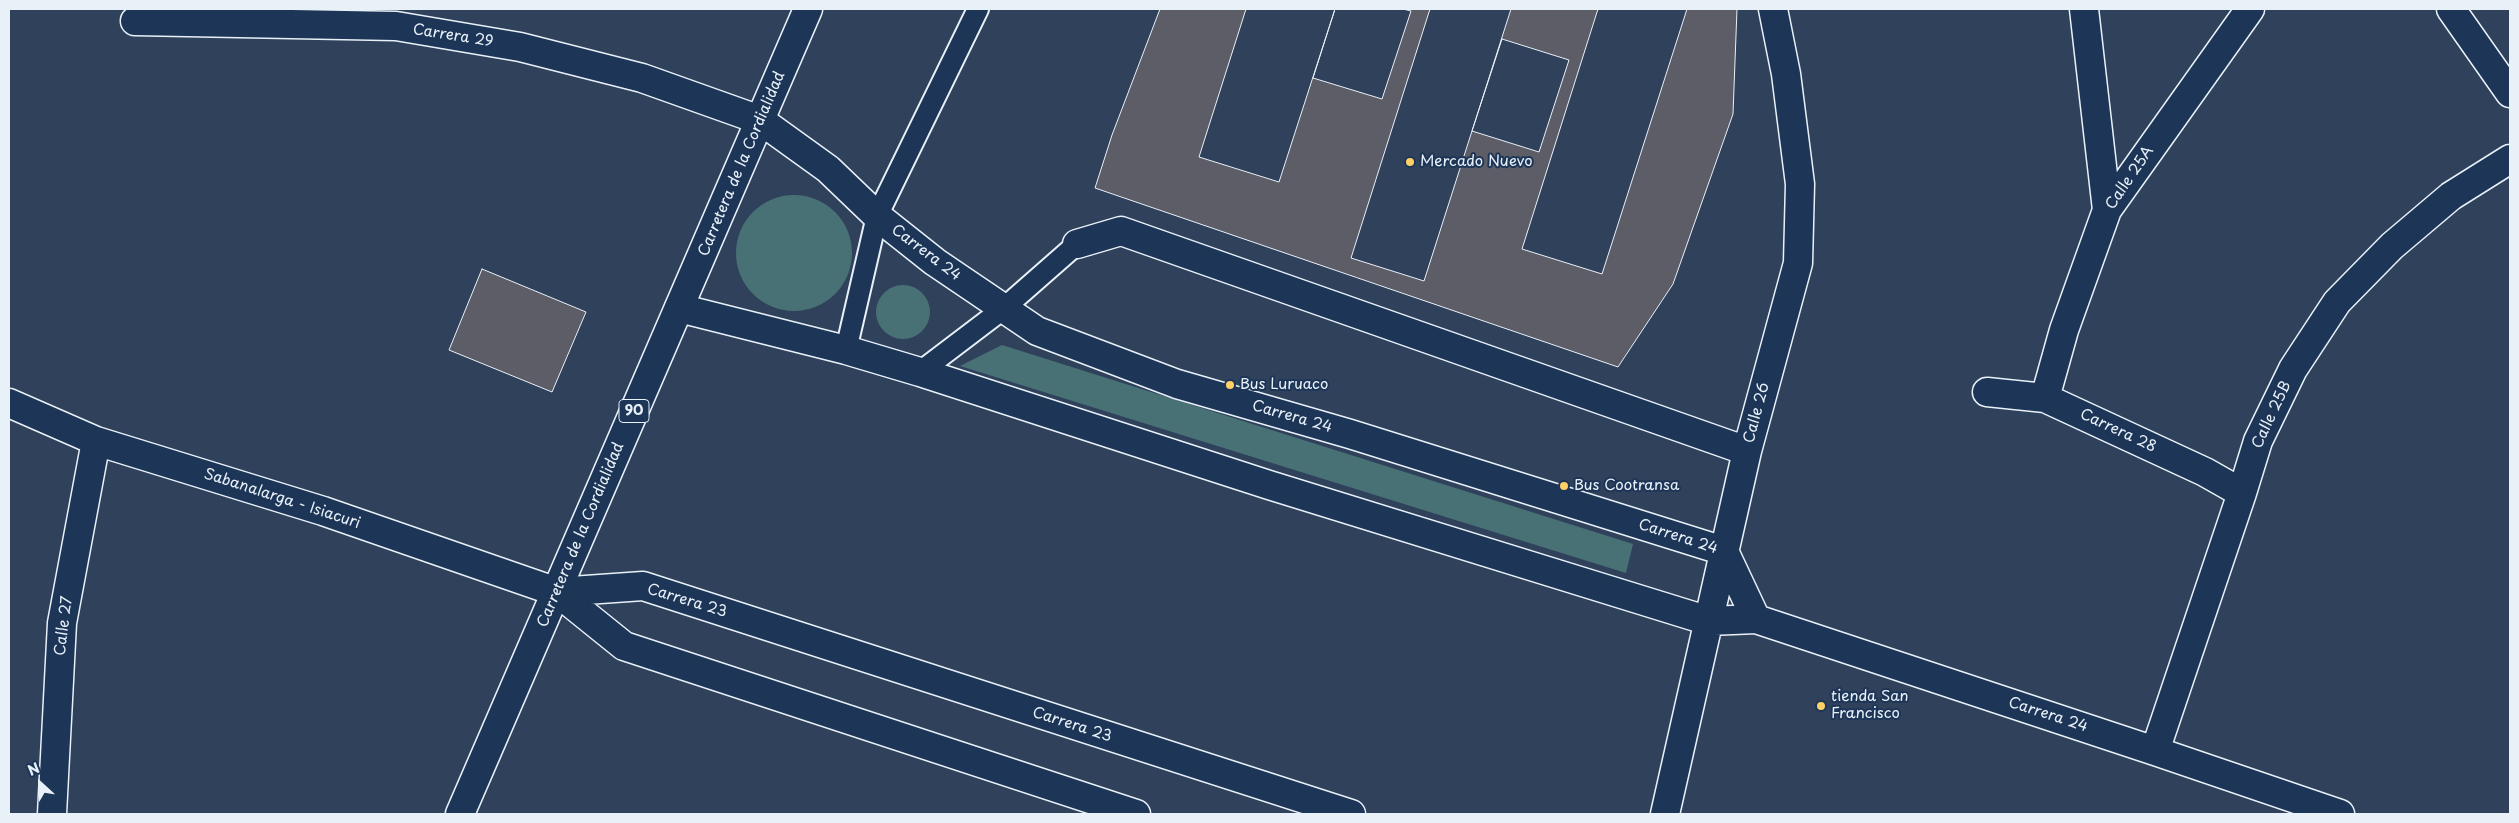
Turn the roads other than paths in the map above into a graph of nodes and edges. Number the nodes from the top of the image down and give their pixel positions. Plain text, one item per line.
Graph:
1 (808, 9) edge
2 (978, 9) edge
3 (1773, 9) edge
4 (2084, 9) edge
5 (2250, 9) edge
6 (2451, 9) edge
7 (397, 18) edge
8 (135, 21) dead end
9 (2510, 93) edge
10 (760, 120) junction
11 (2510, 159) edge
12 (2107, 210) junction
13 (877, 216) junction
14 (1077, 244) joint
15 (679, 308) junction
16 (1003, 309) junction
17 (846, 350) junction
18 (920, 372) junction
19 (1987, 392) dead end
20 (2045, 398) junction
21 (9, 402) edge
22 (96, 441) junction
23 (1747, 451) junction
24 (2242, 493) junction
25 (1724, 551) junction
26 (557, 592) junction
27 (1756, 619) junction
28 (1709, 621) junction
29 (2156, 751) junction
30 (52, 814) edge
31 (460, 814) edge
32 (1136, 814) edge
33 (1351, 814) edge
34 (1665, 814) edge
35 (2340, 814) edge

1 - 10 main road, Carretera de la Cordialidad / 90
2 - 13 lane
3 - 23 main road, Calle 26
4 - 12 main road
5 - 12 main road, Calle 25A
6 - 9 main road
7 - 8 main road, Carrera 29
7 - 10 main road, Carrera 29
10 - 13 main road, Carrera 24
10 - 15 main road, Carretera de la Cordialidad / 90
11 - 24 main road, Calle 25B
12 - 20 main road, Calle 25A
13 - 16 main road, Carrera 24
13 - 17 lane
14 - 16 lane
14 - 23 main road
15 - 17 main road, Carrera 24
15 - 26 main road, Carretera de la Cordialidad / 90
16 - 18 lane
16 - 25 main road, Carrera 24
17 - 18 main road, Carrera 24
18 - 28 main road, Carrera 24
19 - 20 main road, Carrera 28
20 - 24 main road, Carrera 28
21 - 22 main road, Sabanalarga - Isiacuri
22 - 26 main road, Sabanalarga - Isiacuri
22 - 30 main road, Calle 27
23 - 25 main road, Calle 26
24 - 29 main road, Calle 25B
25 - 27 main road, Carrera 24
25 - 28 main road, Calle 26
26 - 31 main road, Carretera de la Cordialidad / 90
26 - 32 main road
26 - 33 main road, Carrera 23
27 - 28 main road, Carrera 24
27 - 29 main road, Carrera 24
28 - 34 main road, Calle 26
29 - 35 main road, Carrera 24

